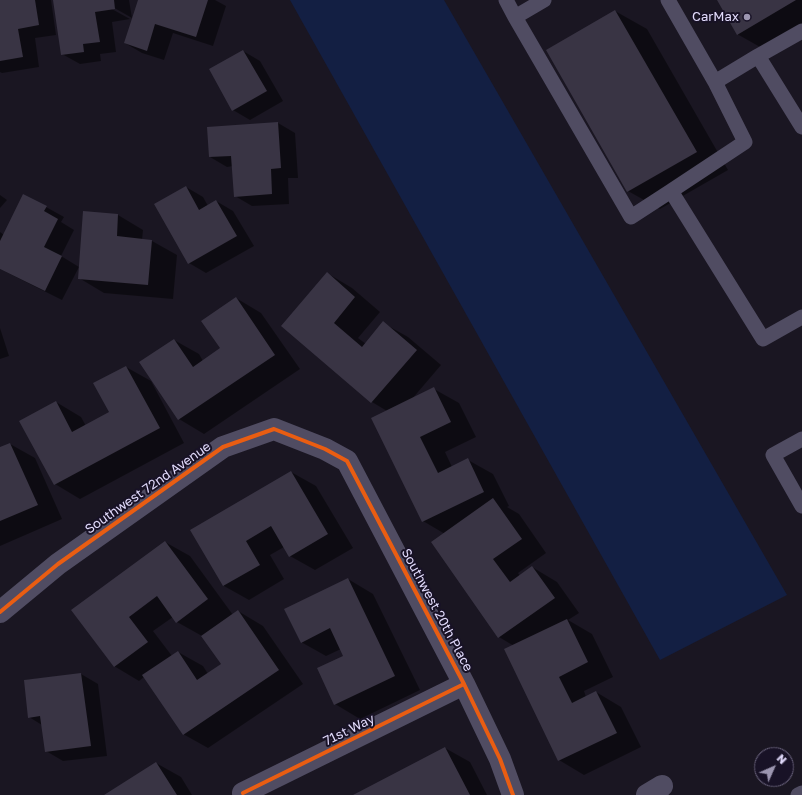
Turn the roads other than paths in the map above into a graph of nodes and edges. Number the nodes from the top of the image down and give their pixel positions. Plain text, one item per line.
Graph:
1 (506, 0) edge
2 (544, 0) edge
3 (668, 0) edge
4 (515, 17) junction
5 (802, 32) edge
6 (758, 56) junction
7 (714, 82) junction
8 (802, 127) edge
9 (671, 191) junction
10 (802, 317) edge
11 (802, 439) edge
12 (325, 450) joint
13 (802, 506) edge
14 (0, 612) edge
15 (464, 684) junction
16 (243, 793) dead end
17 (802, 793) edge
18 (513, 795) edge
19 (798, 795) edge

1 - 4 lane
2 - 4 lane
3 - 7 lane
4 - 9 lane
5 - 6 lane
6 - 7 lane
6 - 8 lane
7 - 9 lane
9 - 10 lane
11 - 13 lane
12 - 14 street, Southwest 72nd Avenue
12 - 15 street, Southwest 20th Place
15 - 16 street, 71st Way
15 - 18 street, Southwest 20th Place
17 - 19 lane

